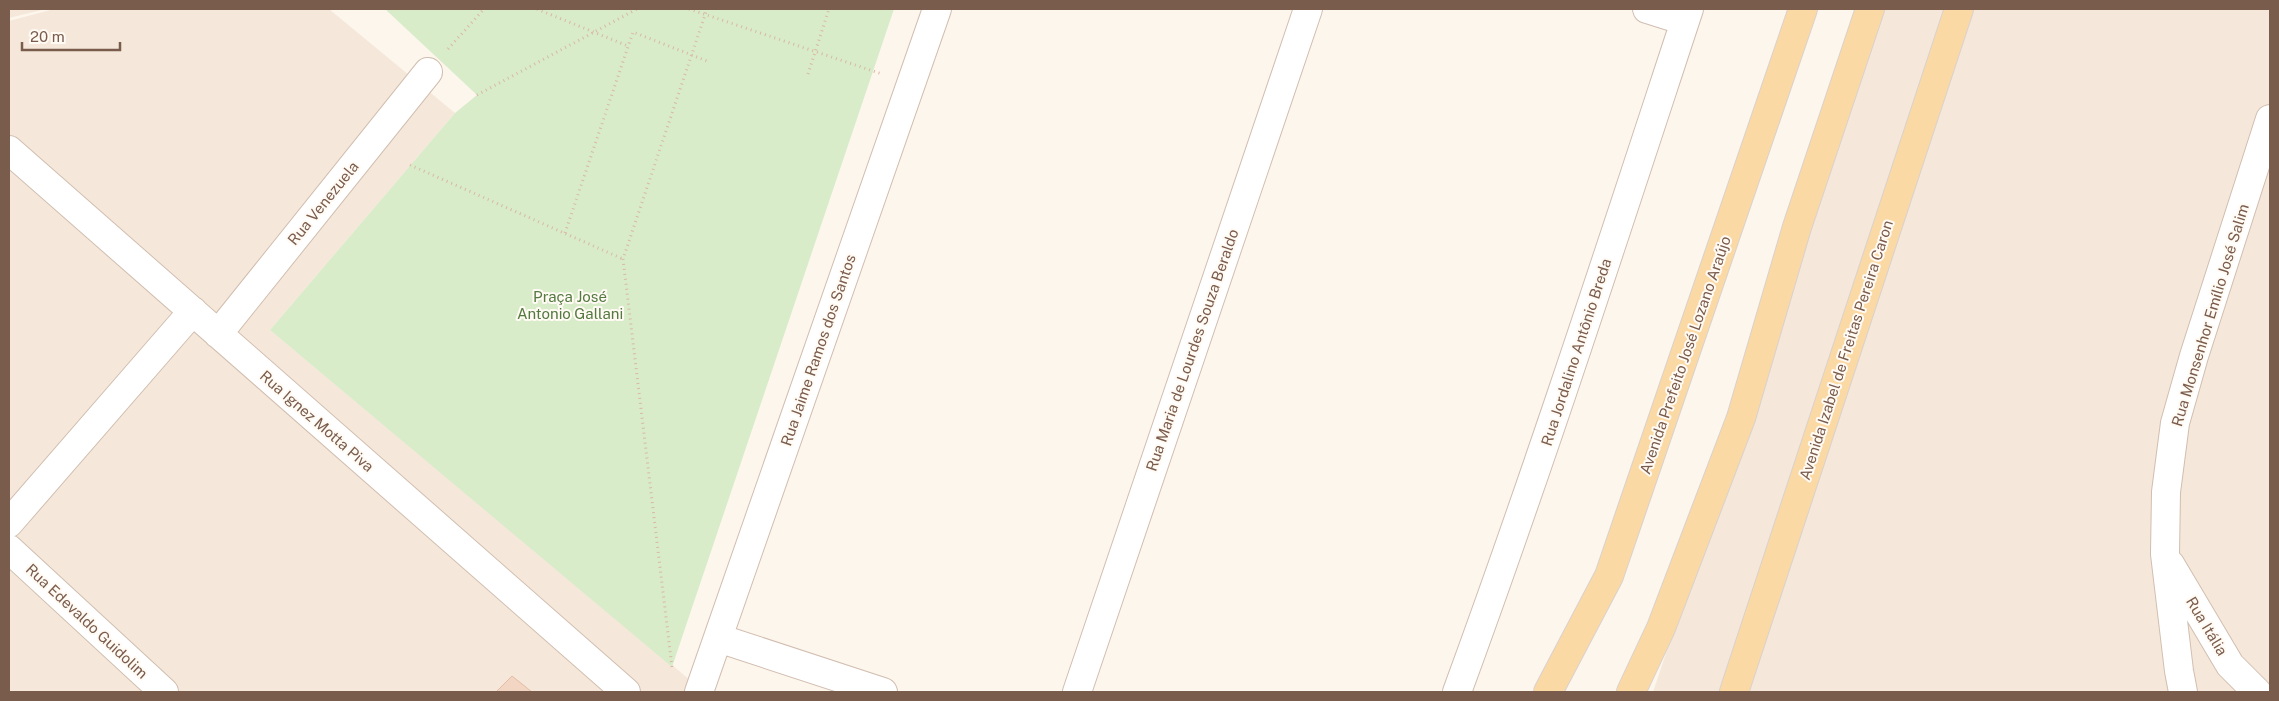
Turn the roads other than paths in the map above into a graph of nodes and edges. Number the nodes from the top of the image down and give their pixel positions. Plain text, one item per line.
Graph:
1 (937, 9) edge
2 (1308, 9) edge
3 (1647, 9) edge
4 (1803, 9) edge
5 (1870, 9) edge
6 (1959, 9) edge
7 (1687, 15) edge
8 (428, 72) road end
9 (2270, 119) edge
10 (9, 150) edge
11 (193, 311) junction
12 (218, 334) junction
13 (9, 523) edge
14 (9, 549) edge
15 (2164, 554) junction
16 (718, 638) junction
17 (164, 692) edge
18 (626, 692) edge
19 (699, 692) edge
20 (884, 692) edge
21 (1077, 692) edge
22 (1457, 692) edge
23 (1548, 692) edge
24 (1631, 692) edge
25 (1734, 692) edge
26 (2183, 692) edge
27 (2257, 692) edge

1 - 16 street, Rua Jaime Ramos dos Santos
2 - 21 street, Rua Maria de Lourdes Souza Beraldo
3 - 7 street
4 - 23 main road, Avenida Prefeito José Lozano Araújo
5 - 24 main road
6 - 25 main road, Avenida Izabel de Freitas Pereira Caron
7 - 22 street, Rua Jordalino Antônio Breda
8 - 12 street, Rua Venezuela
9 - 15 street, Rua Monsenhor Emílio José Salim
10 - 11 street, Rua Ignez Motta Piva
11 - 12 street, Rua Ignez Motta Piva
11 - 13 street
12 - 18 street, Rua Ignez Motta Piva
14 - 17 street, Rua Edevaldo Guidolim
15 - 26 street, Rua Monsenhor Emílio José Salim
15 - 27 street, Rua Itália
16 - 19 street, Rua Jaime Ramos dos Santos
16 - 20 street

